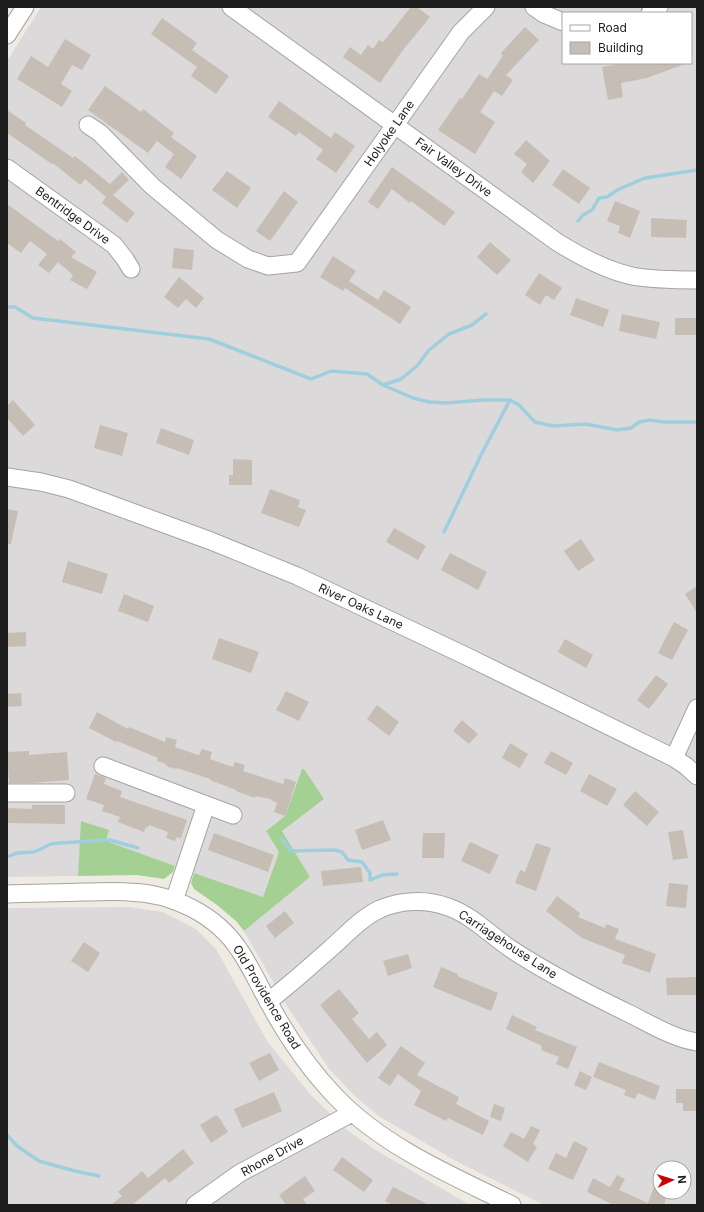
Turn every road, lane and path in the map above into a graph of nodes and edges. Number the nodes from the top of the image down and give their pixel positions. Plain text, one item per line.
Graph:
1 (25, 7) edge
2 (231, 7) edge
3 (486, 7) edge
4 (534, 7) edge
5 (562, 22) edge
6 (7, 35) edge
7 (394, 124) junction
8 (88, 125) dead end
9 (7, 168) edge
10 (131, 270) dead end
11 (697, 280) edge
12 (7, 477) edge
13 (697, 708) edge
14 (674, 758) junction
15 (104, 766) dead end
16 (697, 776) edge
17 (7, 793) edge
18 (66, 793) dead end
19 (206, 805) junction
20 (233, 815) dead end
21 (7, 894) edge
22 (174, 901) junction
23 (268, 1002) junction
24 (697, 1042) edge
25 (352, 1113) junction
26 (195, 1205) edge
27 (512, 1205) edge

1 - 6 street
2 - 7 street, Fair Valley Drive
3 - 7 street, Holyoke Lane
4 - 5 street
7 - 8 street, Holyoke Lane
7 - 11 street, Fair Valley Drive
9 - 10 street, Bentridge Drive
12 - 14 street, River Oaks Lane
13 - 14 street
14 - 16 street, River Oaks Lane
15 - 19 street
17 - 18 street
19 - 20 street
19 - 22 street
21 - 22 street, Old Providence Road
22 - 23 street, Old Providence Road
23 - 24 street, Carriagehouse Lane
23 - 25 street, Old Providence Road
25 - 26 street, Rhone Drive
25 - 27 street, Old Providence Road

